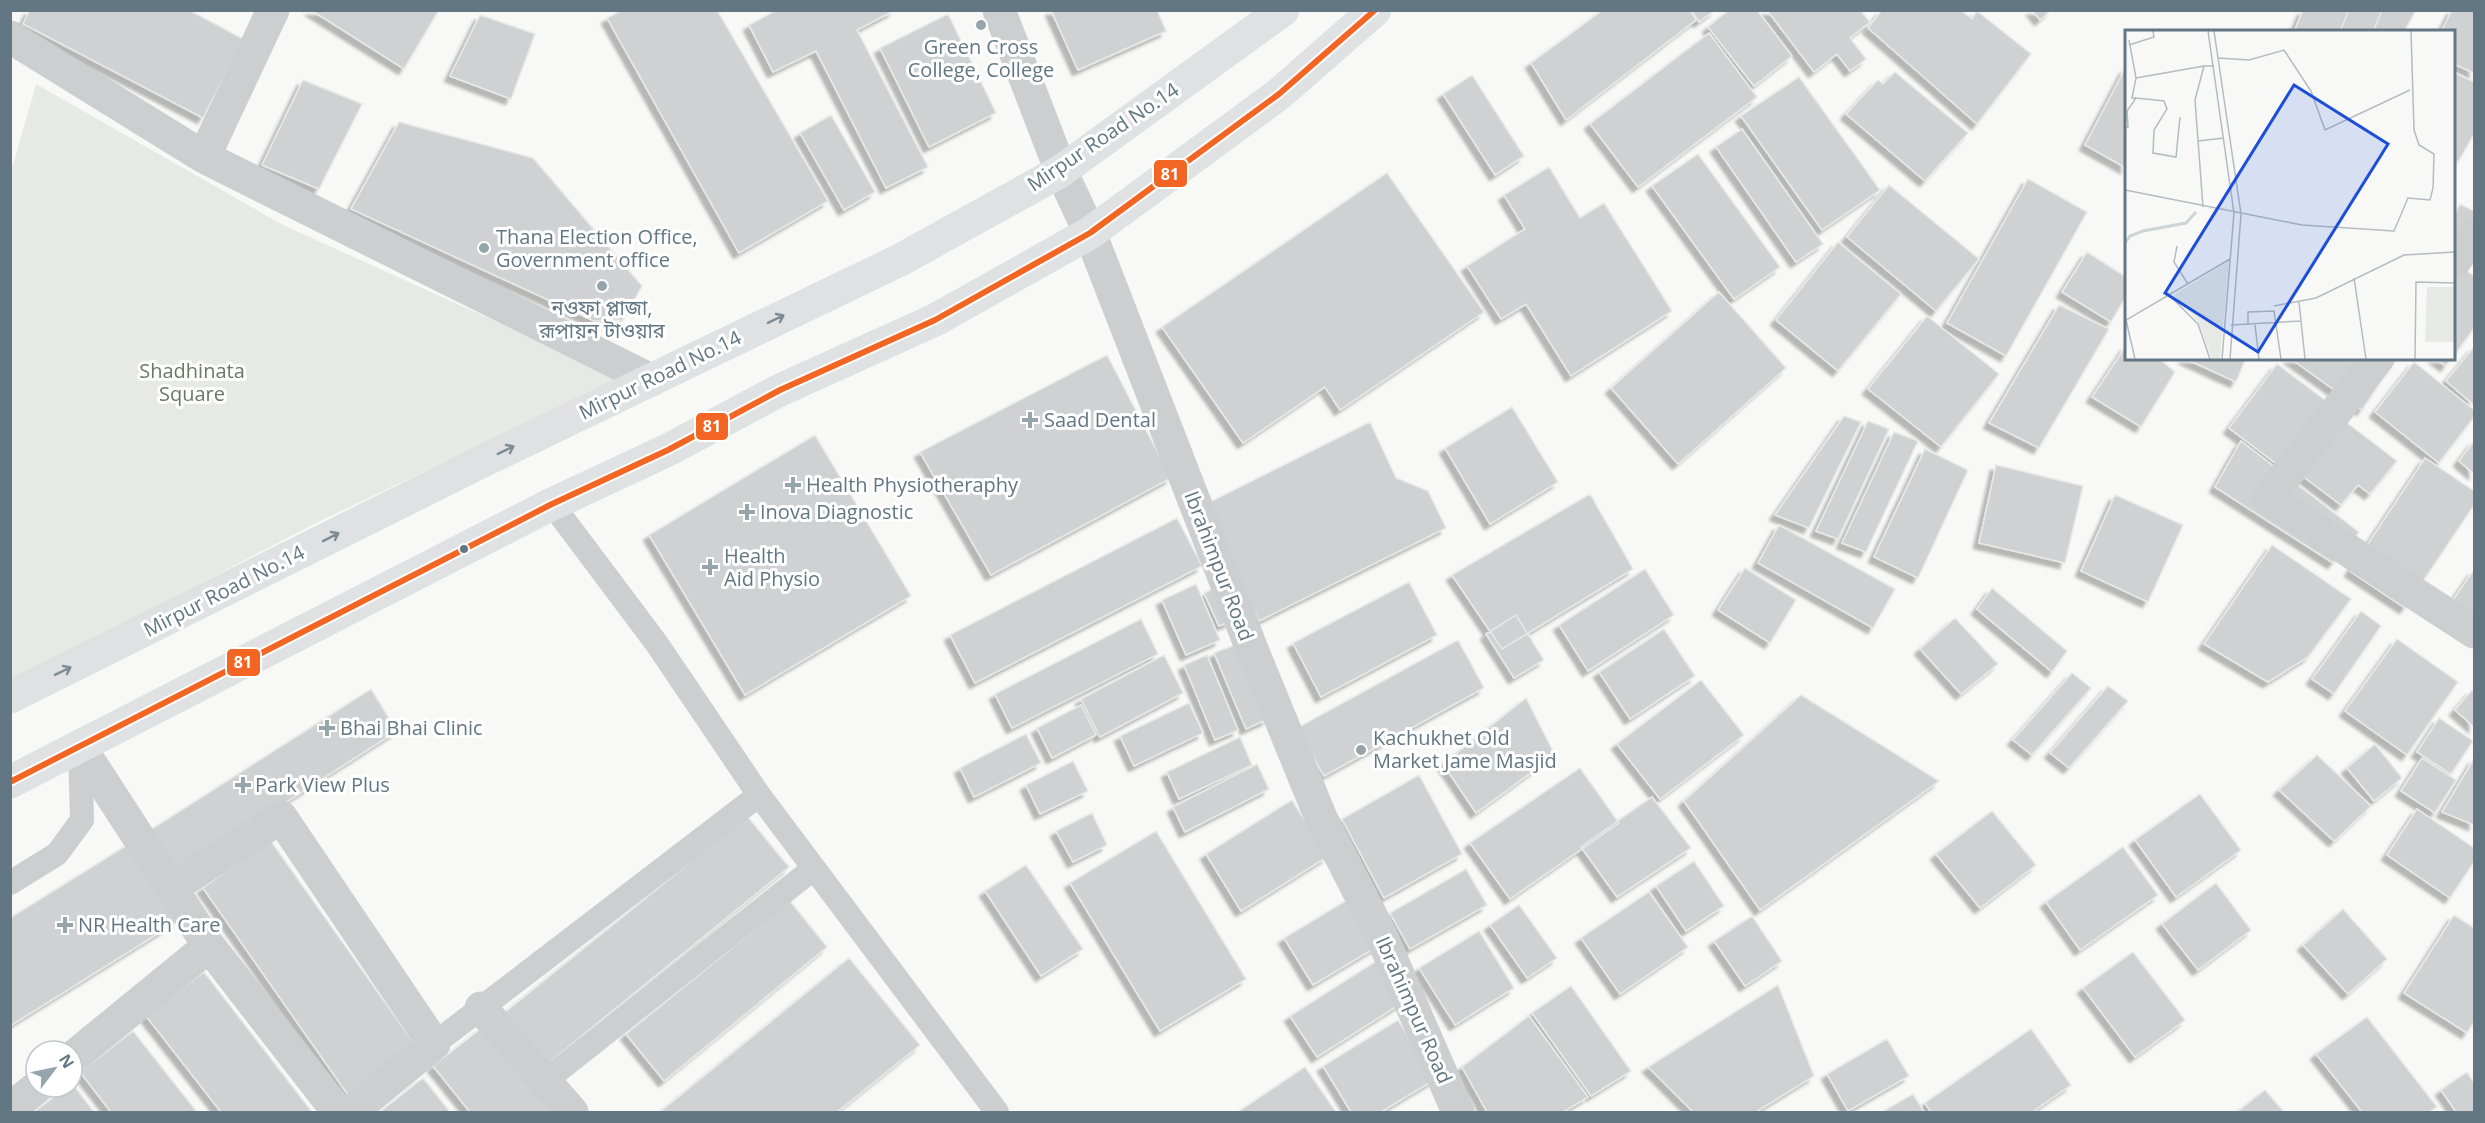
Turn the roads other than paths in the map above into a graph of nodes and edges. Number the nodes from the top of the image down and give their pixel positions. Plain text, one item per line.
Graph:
1 (273, 10) edge
2 (999, 10) edge
3 (1283, 10) edge
4 (1375, 10) edge
5 (11, 40) edge
6 (204, 157) junction
7 (1061, 171) junction
8 (1090, 233) junction
9 (2475, 235) edge
10 (2455, 261) edge
11 (2376, 360) edge
12 (651, 380) junction
13 (552, 504) junction
14 (2475, 632) edge
15 (10, 697) edge
16 (80, 747) junction
17 (10, 783) edge
18 (759, 795) junction
19 (813, 869) junction
20 (10, 883) edge
21 (171, 888) junction
22 (209, 946) junction
23 (481, 1008) junction
24 (434, 1044) junction
25 (84, 1048) edge
26 (545, 1081) junction
27 (24, 1098) edge
28 (10, 1109) edge
29 (338, 1113) edge
30 (351, 1113) edge
31 (572, 1113) edge
32 (997, 1113) edge
33 (1458, 1113) edge

1 - 6 street
2 - 7 street, Ibrahimpur Road
3 - 7 main road, Mirpur Road No.14
4 - 8 main road
5 - 6 street
6 - 12 street
7 - 8 street, Ibrahimpur Road
12 -> 7 main road, Mirpur Road No.14
8 - 13 main road
8 - 33 street, Ibrahimpur Road
9 - 10 street
11 - 14 street
15 -> 12 main road, Mirpur Road No.14
13 - 16 main road
13 - 18 lane
16 - 17 main road
16 - 20 lane
16 - 21 street
18 - 19 lane
18 - 23 lane
19 - 26 lane
19 - 32 lane
21 - 22 street
21 - 24 street
22 - 25 street
22 - 29 street
23 - 24 lane
23 - 26 street
24 - 30 street
26 - 31 street
27 - 28 street

